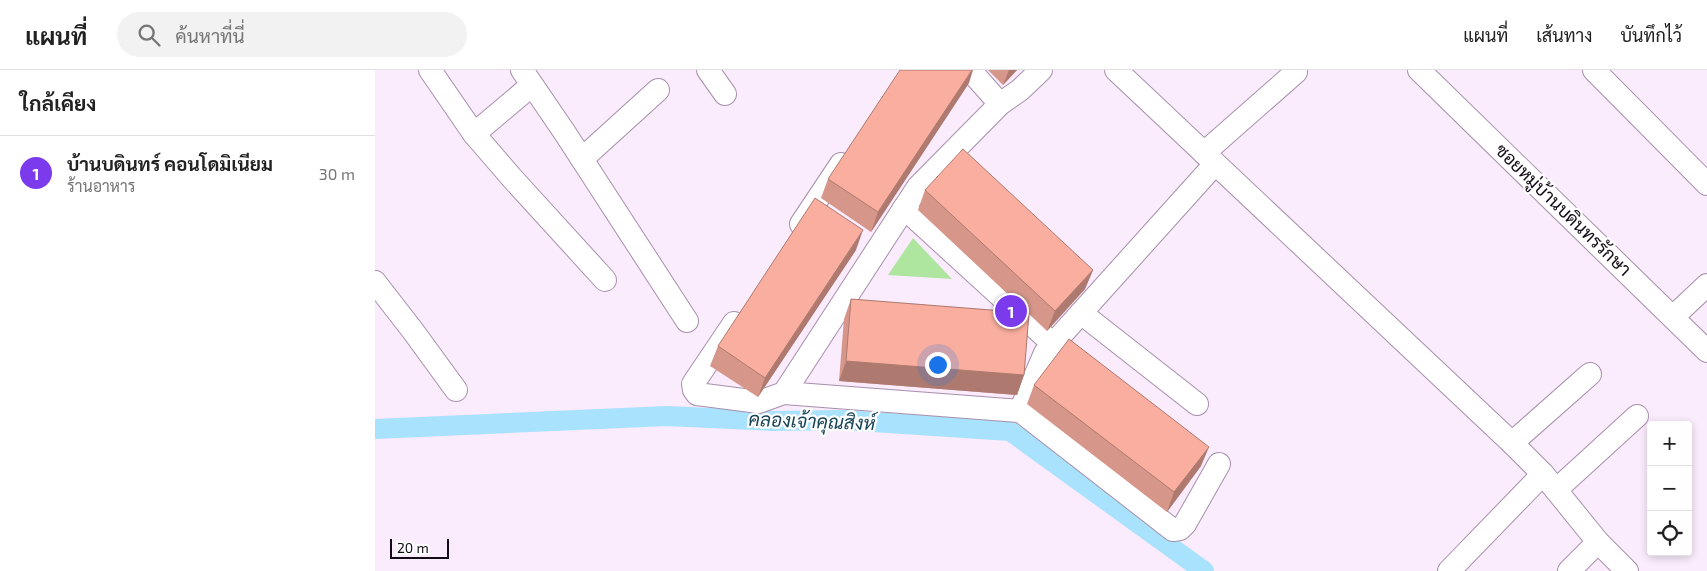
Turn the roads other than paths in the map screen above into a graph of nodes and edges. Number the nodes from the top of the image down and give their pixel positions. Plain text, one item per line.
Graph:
1 (430, 70) edge
2 (708, 70) edge
3 (970, 70) edge
4 (1041, 70) edge
5 (1116, 70) edge
6 (1419, 70) edge
7 (1594, 70) edge
8 (1296, 72) dead end
9 (527, 77) edge
10 (658, 90) dead end
11 (725, 94) dead end
12 (1000, 104) junction
13 (474, 134) junction
14 (855, 144) edge
15 (582, 159) junction
16 (1210, 159) junction
17 (1707, 184) edge
18 (904, 208) junction
19 (788, 243) edge
20 (605, 280) dead end
21 (375, 282) edge
22 (1707, 285) edge
23 (743, 309) edge
24 (1081, 313) junction
25 (1673, 318) junction
26 (687, 321) dead end
27 (1053, 344) junction
28 (1707, 351) edge
29 (1590, 374) dead end
30 (456, 390) dead end
31 (784, 392) junction
32 (1197, 404) dead end
33 (1020, 411) junction
34 (1637, 416) dead end
35 (1512, 443) junction
36 (1219, 464) dead end
37 (1549, 482) junction
38 (1598, 542) junction
39 (1624, 570) edge
40 (1449, 571) edge
41 (1569, 571) edge

1 - 13 street
2 - 11 street
3 - 12 street
4 - 12 street
5 - 16 street
6 - 25 street, ซอยหมู่บ้านบดินทรรักษา
7 - 17 street
8 - 16 street
9 - 13 street
9 - 15 street
10 - 15 street
12 - 18 street
13 - 20 street
14 - 19 street
15 - 26 street
16 - 24 street
16 - 35 street
18 - 27 street
18 - 31 street
21 - 30 street
22 - 25 street
23 - 31 street
24 - 27 street
24 - 32 street
25 - 28 street, ซอยหมู่บ้านบดินทรรักษา
27 - 33 street
29 - 35 street
31 - 33 street
33 - 36 street
34 - 37 street
35 - 37 street
37 - 38 street
37 - 40 street
38 - 39 street
38 - 41 street

